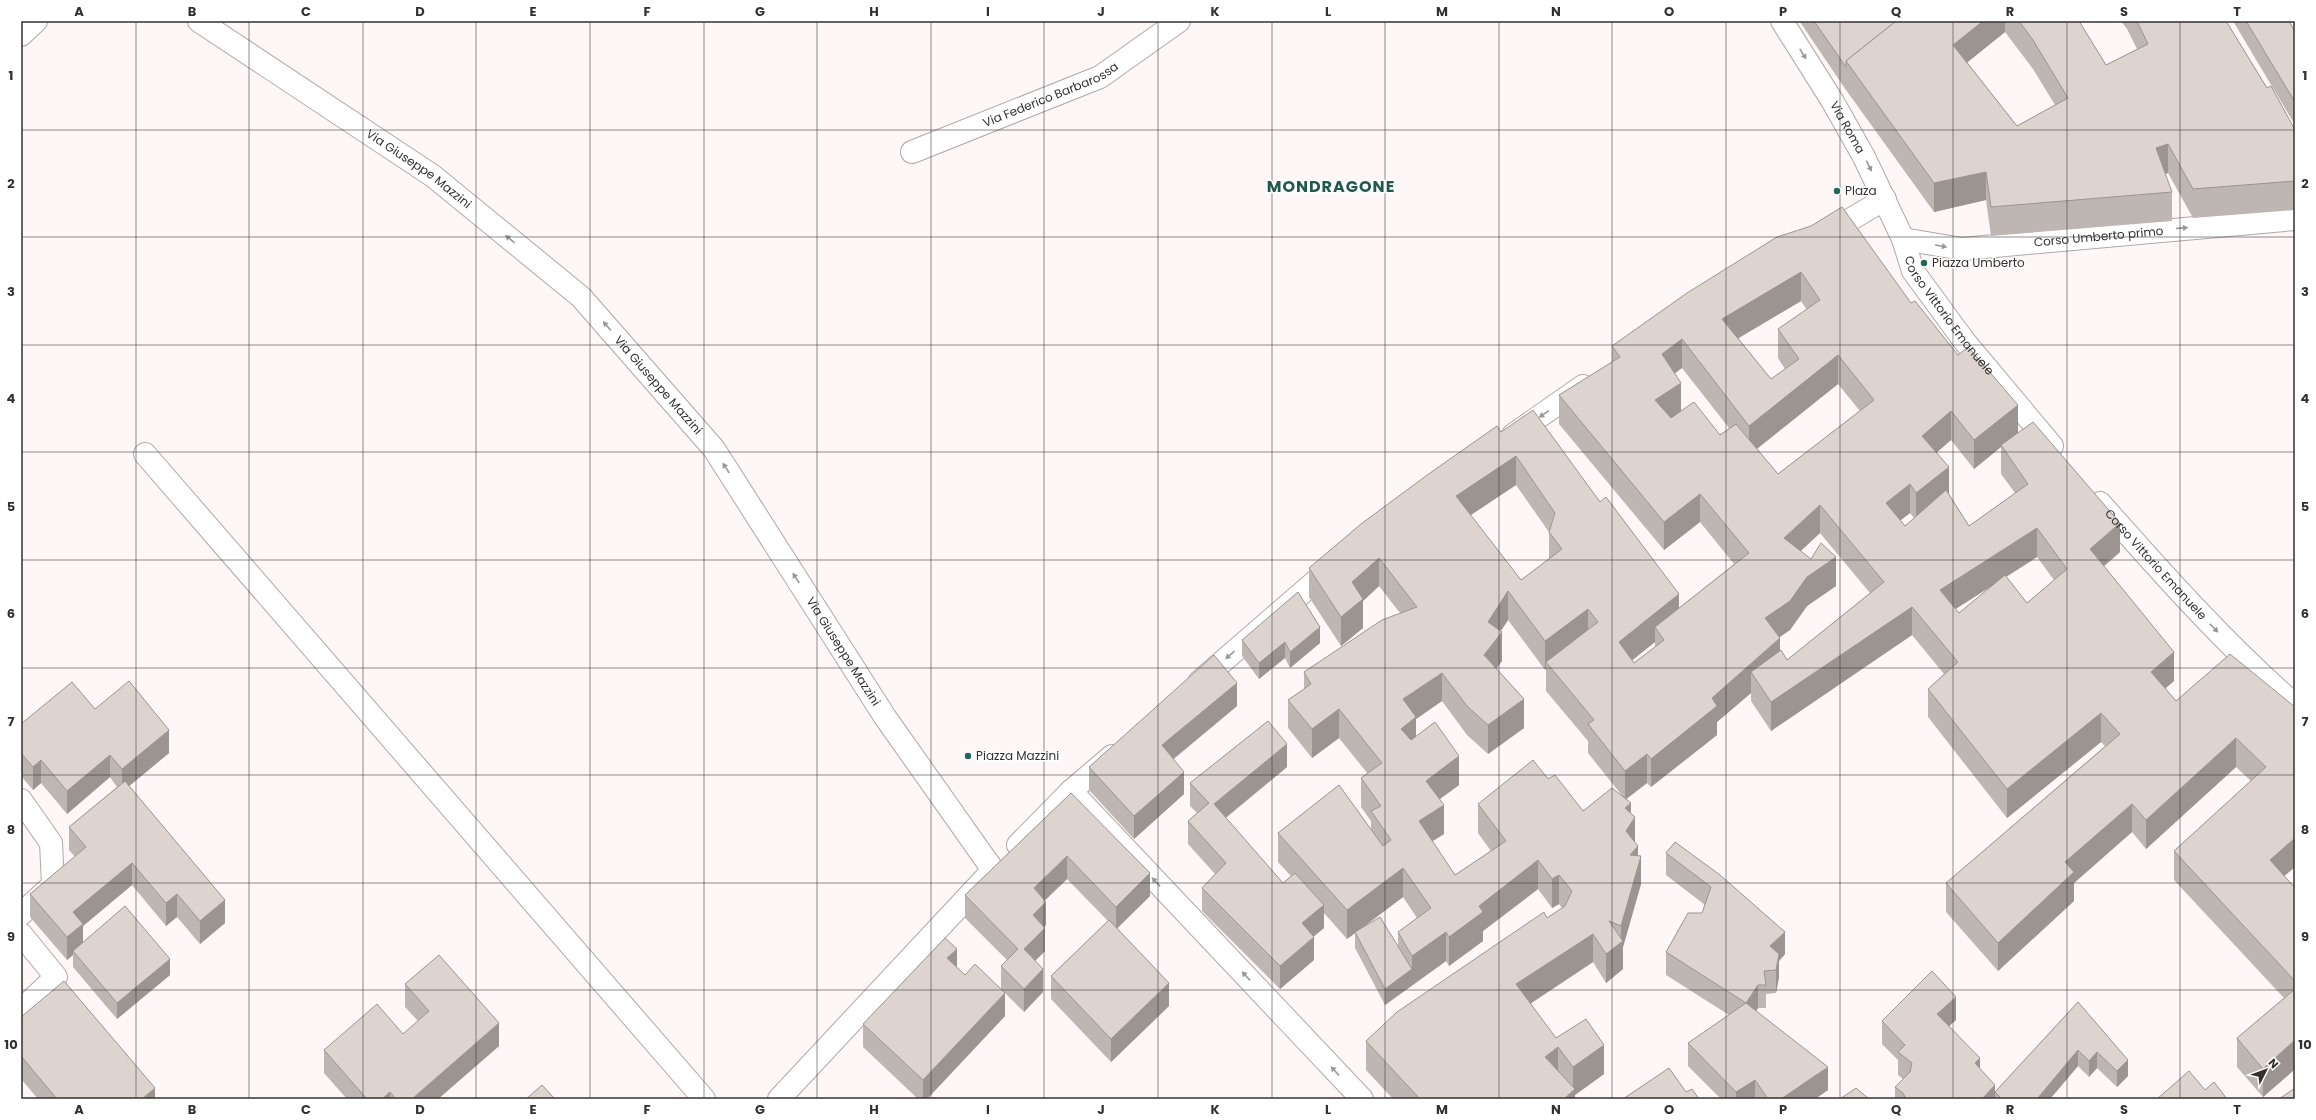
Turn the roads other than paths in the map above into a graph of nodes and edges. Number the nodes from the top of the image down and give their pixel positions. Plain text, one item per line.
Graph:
1 (36, 21) edge
2 (199, 21) edge
3 (1179, 21) edge
4 (1782, 21) edge
5 (21, 36) edge
6 (912, 152) dead end
7 (1885, 199) junction
8 (2295, 219) edge
9 (1903, 239) junction
10 (1810, 243) edge
11 (1600, 374) edge
12 (1498, 446) edge
13 (145, 454) dead end
14 (2063, 460) edge
15 (2088, 489) edge
16 (1349, 552) edge
17 (1186, 693) edge
18 (2295, 705) edge
19 (1126, 744) edge
20 (1071, 791) junction
21 (21, 800) edge
22 (993, 870) junction
23 (21, 914) edge
24 (21, 934) edge
25 (21, 1010) edge
26 (704, 1099) edge
27 (779, 1099) edge
28 (1362, 1099) edge

1 - 5 street
22 -> 2 street, Via Giuseppe Mazzini
3 - 6 street, Via Federico Barbarossa
4 -> 7 street, Via Roma
7 - 9 street, Via Roma
7 - 10 street
9 -> 8 street, Corso Umberto primo
9 - 14 street, Corso Vittorio Emanuele
11 -> 12 street
13 - 26 street
15 -> 18 street, Corso Vittorio Emanuele
16 -> 17 street
19 - 20 street
20 - 22 street
28 -> 20 street
21 - 23 street
22 - 27 street
24 - 25 street

